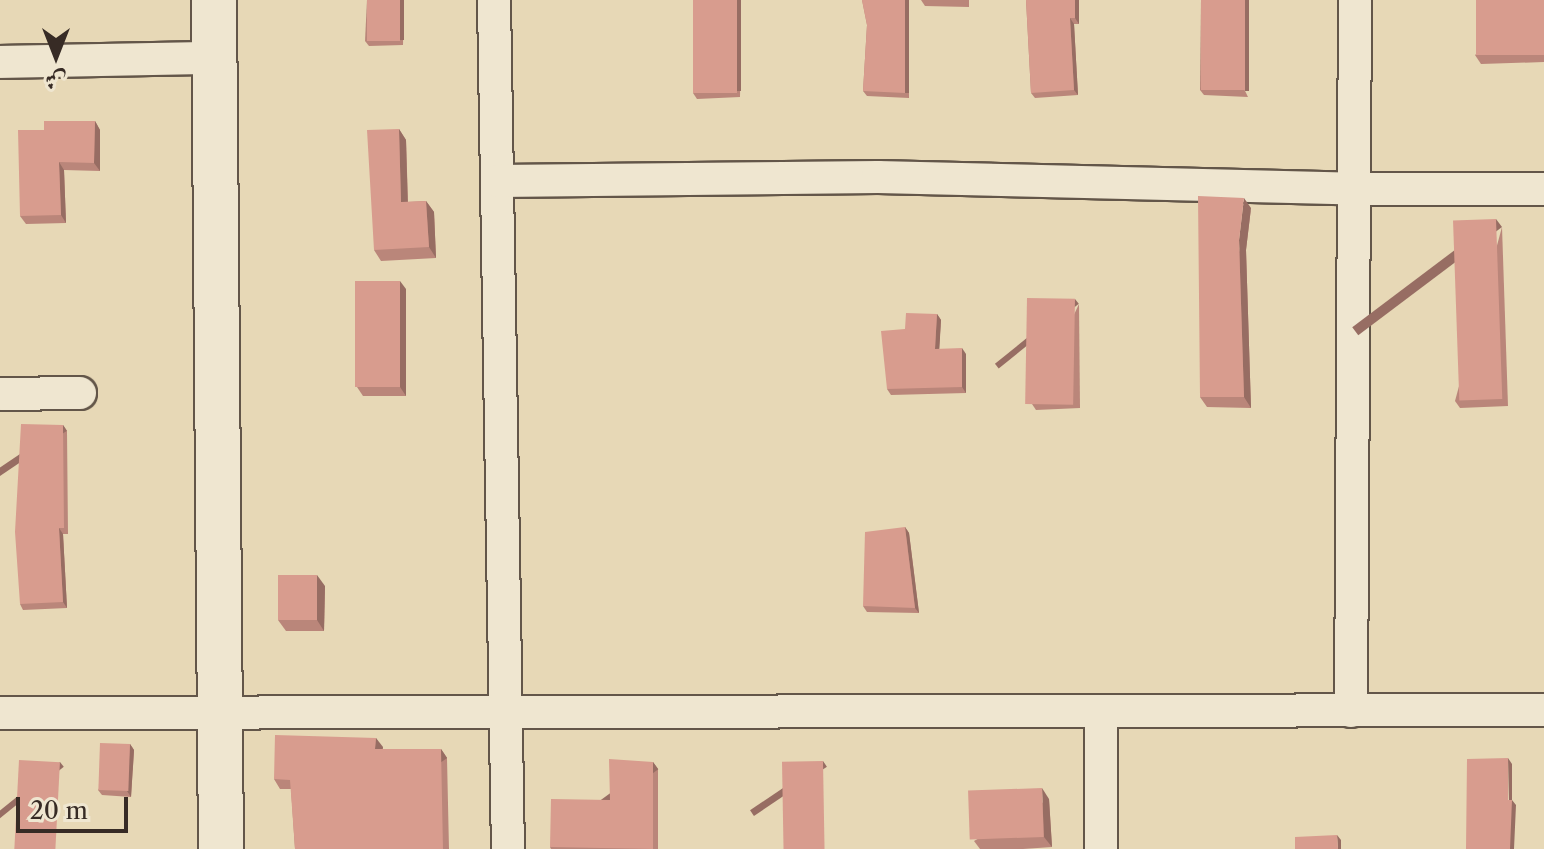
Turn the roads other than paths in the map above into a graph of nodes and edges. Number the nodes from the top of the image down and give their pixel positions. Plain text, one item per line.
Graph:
1 (214, 0) edge
2 (494, 0) edge
3 (1355, 0) edge
4 (214, 58) junction
5 (0, 62) edge
6 (498, 181) junction
7 (1354, 189) junction
8 (1544, 189) edge
9 (80, 393) dead end
10 (0, 394) edge
11 (1544, 710) edge
12 (219, 711) junction
13 (1101, 711) junction
14 (1351, 711) junction
15 (510, 712) junction
16 (0, 713) edge
17 (221, 849) edge
18 (508, 849) edge
19 (1101, 849) edge

1 - 4 street
2 - 6 street
3 - 7 street
4 - 5 street
4 - 12 street
6 - 7 street
6 - 15 street
7 - 8 street
7 - 14 street
9 - 10 street
11 - 14 street
12 - 15 street
12 - 16 street
12 - 17 street
13 - 14 street
13 - 15 street
13 - 19 street
15 - 18 street

